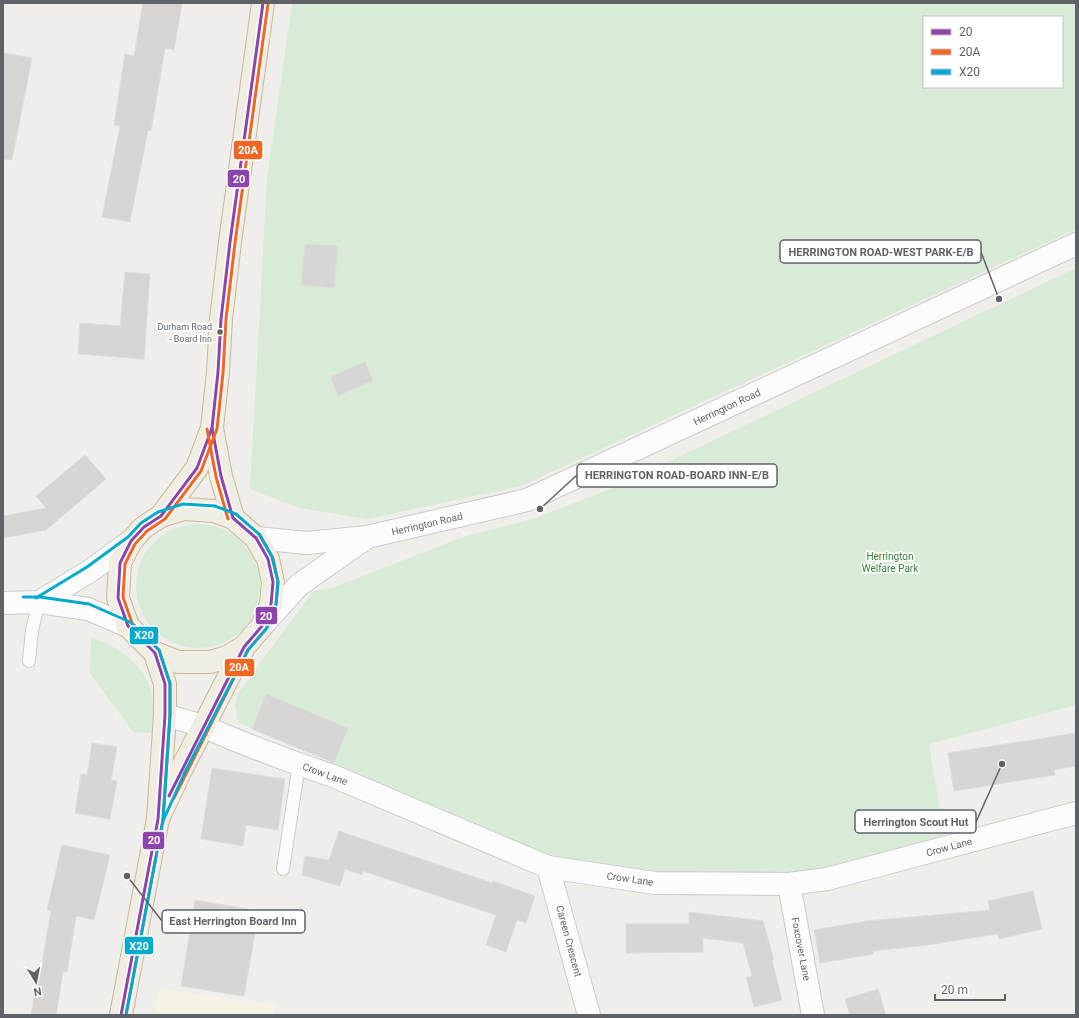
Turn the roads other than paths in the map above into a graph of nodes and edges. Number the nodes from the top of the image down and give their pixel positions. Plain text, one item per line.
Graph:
1 (263, 3) edge
2 (1076, 244) edge
3 (212, 428) junction
4 (161, 516) junction
5 (233, 518) junction
6 (367, 537) junction
7 (256, 538) junction
8 (131, 541) junction
9 (39, 602) junction
10 (3, 603) edge
11 (128, 626) junction
12 (262, 626) junction
13 (244, 647) junction
14 (155, 653) junction
15 (29, 661) dead end
16 (165, 715) junction
17 (203, 726) junction
18 (299, 764) junction
19 (1076, 813) edge
20 (158, 819) junction
21 (548, 867) junction
22 (283, 868) dead end
23 (789, 884) junction
24 (122, 1015) edge
25 (589, 1015) edge
26 (814, 1015) edge

1 - 3 highway
2 - 6 street, Herrington Road
3 - 4 highway
3 - 5 highway
4 - 5 highway
4 - 8 highway
5 - 7 highway
6 - 7 street, Herrington Road
6 - 12 street, Herrington Road
7 - 12 highway
8 - 9 street
8 - 11 highway
9 - 10 street
9 - 11 street
9 - 15 lane
11 - 14 highway
12 - 13 highway
13 - 14 highway
13 - 17 highway
14 - 16 highway
16 - 17 street, Crow Lane
16 - 20 highway
17 - 18 street, Crow Lane
17 - 20 highway
18 - 21 street, Crow Lane
18 - 22 lane
19 - 23 street, Crow Lane
20 - 24 highway
21 - 23 street, Crow Lane
21 - 25 street, Careen Crescent
23 - 26 street, Foxcover Lane

